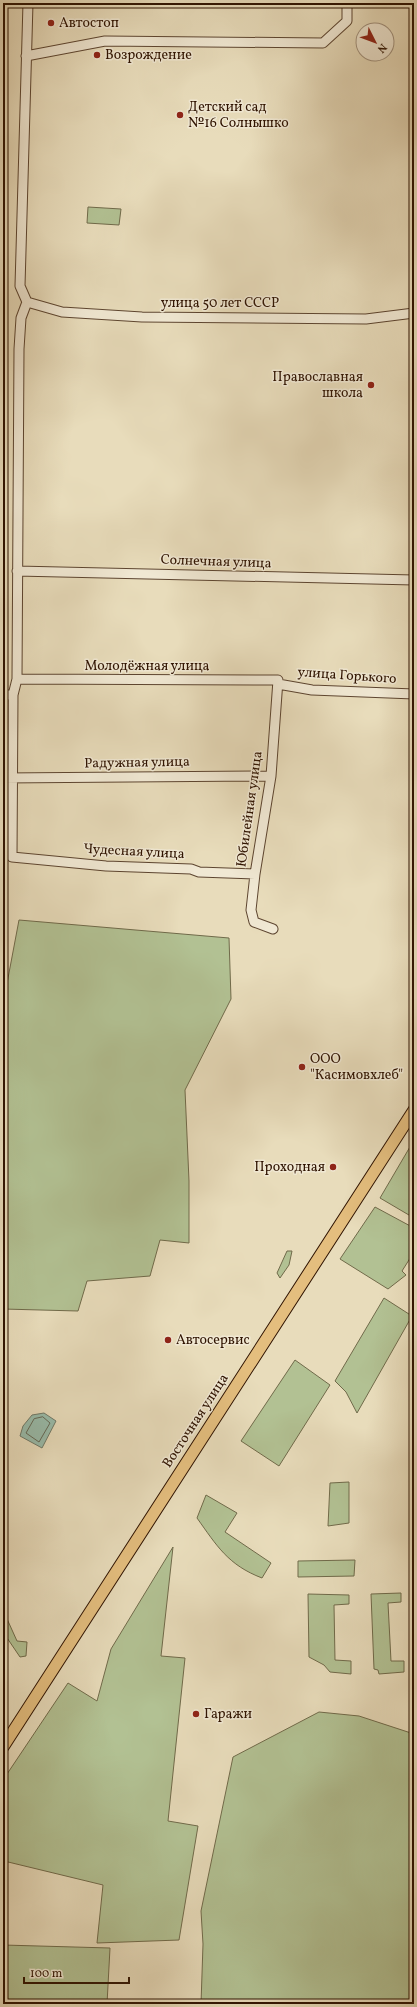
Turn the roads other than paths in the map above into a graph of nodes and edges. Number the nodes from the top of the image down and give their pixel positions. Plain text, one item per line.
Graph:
1 (28, 3) edge
2 (347, 3) edge
3 (26, 56) junction
4 (27, 302) junction
5 (414, 312) edge
6 (18, 571) junction
7 (414, 580) edge
8 (16, 680) junction
9 (278, 682) junction
10 (414, 694) edge
11 (3, 696) edge
12 (13, 696) junction
13 (271, 776) junction
14 (7, 778) edge
15 (255, 874) junction
16 (273, 929) dead end
17 (414, 1110) edge
18 (3, 1747) edge

1 - 3 street
2 - 3 street
3 - 4 street
4 - 5 street, улица 50 лет СССР
4 - 6 street
6 - 7 street, Солнечная улица
6 - 8 street
8 - 9 street, Молодёжная улица
8 - 12 street
9 - 10 street, улица Горького
9 - 13 street, Юбилейная улица
11 - 12 street
12 - 14 street
13 - 14 street, Радужная улица
13 - 15 street, Юбилейная улица
14 - 15 street, Чудесная улица
15 - 16 street, Юбилейная улица
17 - 18 main road, Восточная улица

